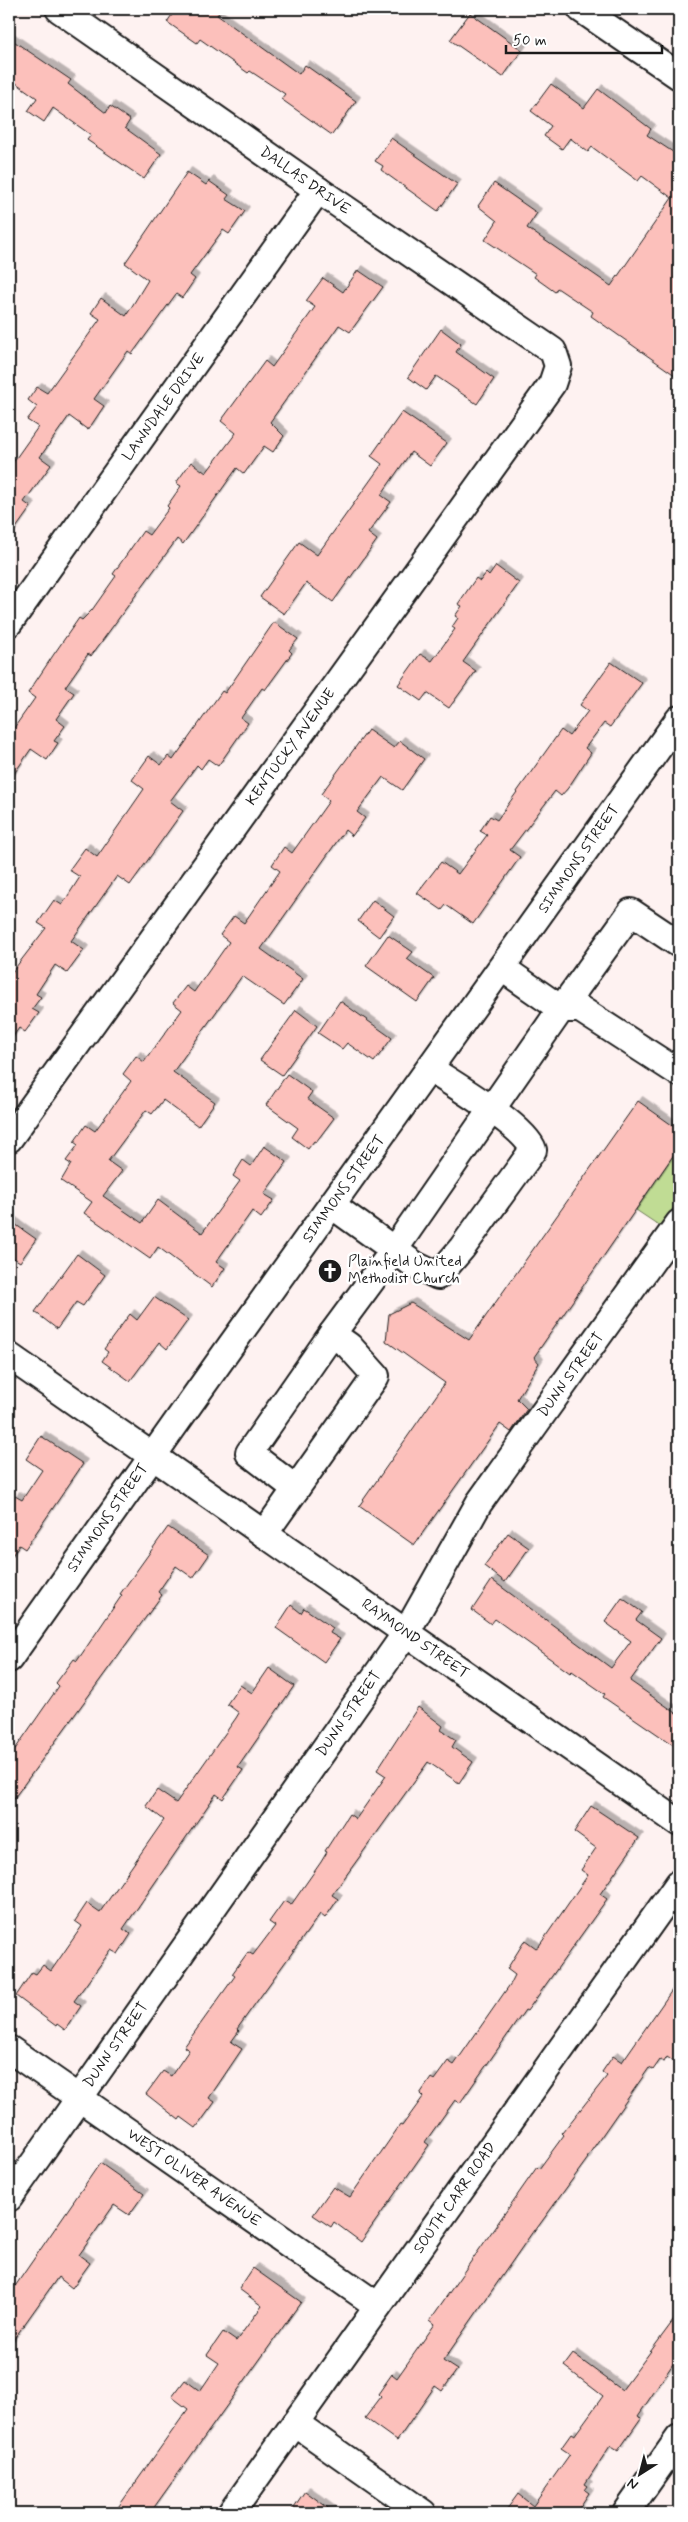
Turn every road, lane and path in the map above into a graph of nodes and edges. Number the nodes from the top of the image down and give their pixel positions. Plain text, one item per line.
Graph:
1 (59, 9) edge
2 (581, 9) edge
3 (679, 76) edge
4 (318, 190) junction
5 (553, 351) joint
6 (9, 623) edge
7 (679, 718) edge
8 (679, 944) edge
9 (502, 968) junction
10 (560, 1010) junction
11 (430, 1069) junction
12 (679, 1073) edge
13 (490, 1110) junction
14 (9, 1139) edge
15 (333, 1206) junction
16 (679, 1223) edge
17 (394, 1250) junction
18 (332, 1334) junction
19 (9, 1356) edge
20 (152, 1456) junction
21 (296, 1489) junction
22 (264, 1534) junction
23 (406, 1633) junction
24 (9, 1660) edge
25 (679, 1823) edge
26 (679, 1883) edge
27 (9, 2049) edge
28 (79, 2098) junction
29 (9, 2198) edge
30 (378, 2306) junction
31 (295, 2424) junction
32 (679, 2438) edge
33 (230, 2513) edge
34 (423, 2513) edge
35 (626, 2513) edge

1 - 4 street, DALLAS DRIVE
2 - 3 street
4 - 5 street, DALLAS DRIVE
4 - 6 street, LAWNDALE DRIVE
5 - 14 street, KENTUCKY AVENUE
7 - 9 street, SIMMONS STREET
8 - 10 street
9 - 10 street
9 - 11 street, SIMMONS STREET
10 - 12 street
10 - 13 street
11 - 13 street
11 - 15 street, SIMMONS STREET
13 - 17 street
13 - 17 street
15 - 17 street
15 - 20 street, SIMMONS STREET
16 - 23 street, DUNN STREET
17 - 18 street
18 - 21 street
18 - 21 street
19 - 20 street, RAYMOND STREET
20 - 22 street, RAYMOND STREET
20 - 24 street, SIMMONS STREET
21 - 22 street
22 - 23 street, RAYMOND STREET
23 - 25 street, RAYMOND STREET
23 - 28 street, DUNN STREET
26 - 30 street, SOUTH CARR ROAD
27 - 28 street, WEST OLIVER AVENUE
28 - 29 street, DUNN STREET
28 - 30 street, WEST OLIVER AVENUE
30 - 31 street, SOUTH CARR ROAD
31 - 33 street, SOUTH CARR ROAD
31 - 34 street
32 - 35 street

